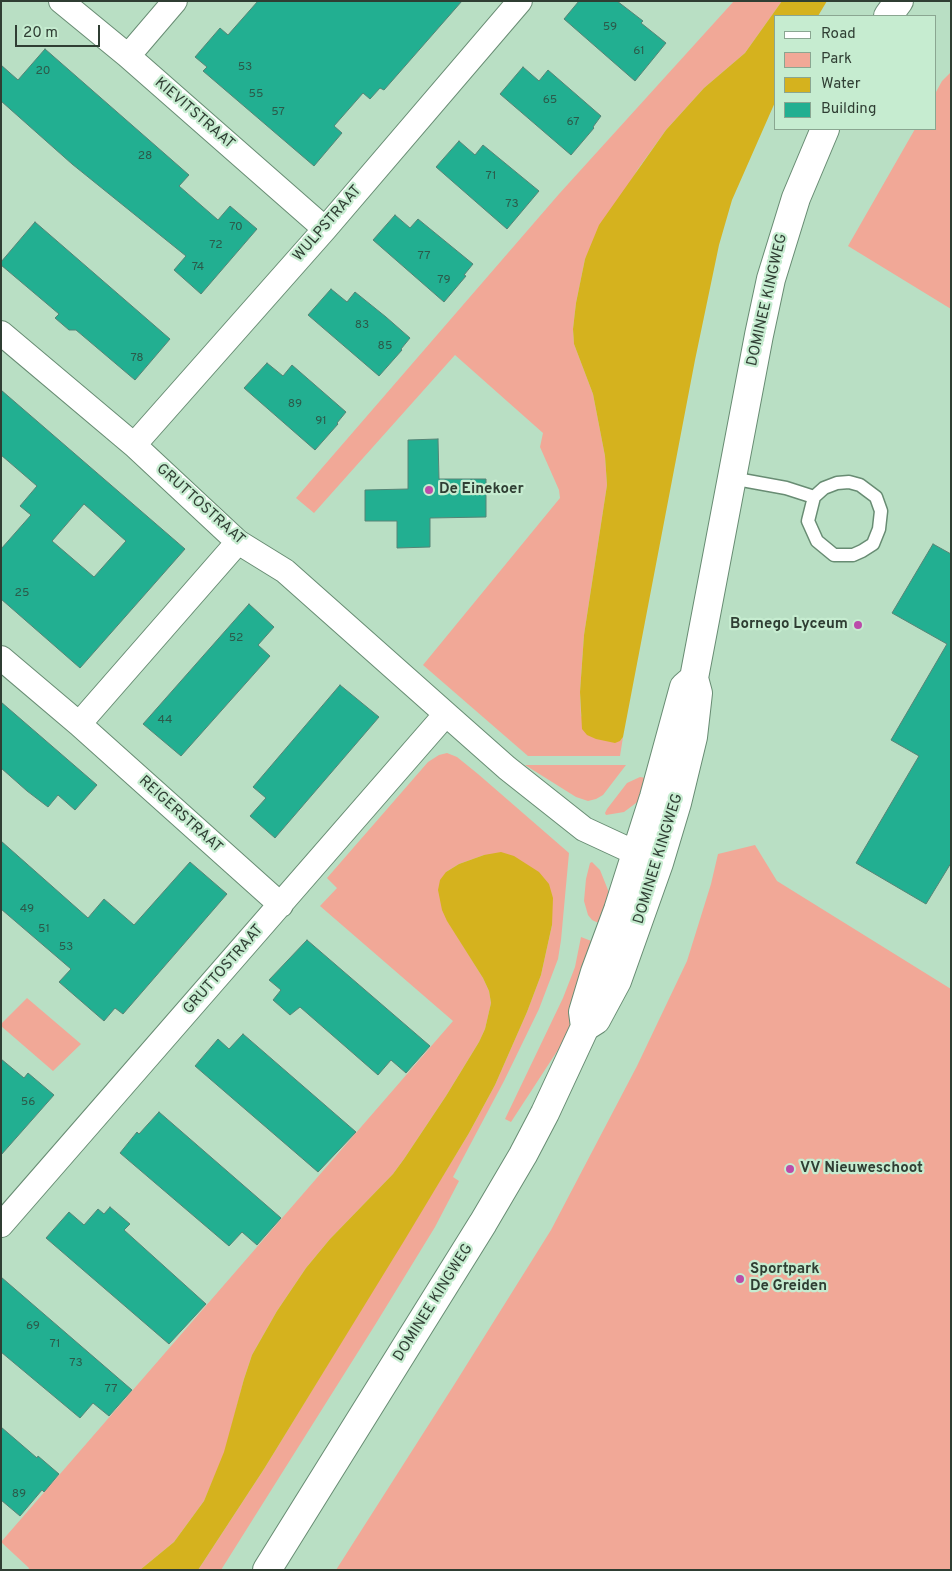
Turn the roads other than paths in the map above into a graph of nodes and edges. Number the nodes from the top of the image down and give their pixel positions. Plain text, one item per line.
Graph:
1 (62, 1) edge
2 (175, 1) edge
3 (520, 1) edge
4 (898, 1) edge
5 (889, 15) edge
6 (128, 56) junction
7 (825, 130) edge
8 (325, 228) junction
9 (1, 333) edge
10 (134, 445) junction
11 (731, 478) junction
12 (814, 497) junction
13 (238, 542) junction
14 (1, 658) edge
15 (446, 714) junction
16 (79, 724) junction
17 (648, 858) junction
18 (281, 905) junction
19 (1, 1225) edge
20 (266, 1570) edge

1 - 6 street, KIEVITSTRAAT
2 - 6 street
3 - 8 street, WULPSTRAAT
4 - 5 main road
6 - 8 street, KIEVITSTRAAT
7 - 11 main road, DOMINEE KINGWEG
8 - 10 street, WULPSTRAAT
9 - 10 street, GRUTTOSTRAAT
10 - 13 street, GRUTTOSTRAAT
11 - 12 lane
11 - 17 main road, DOMINEE KINGWEG
12 - 12 lane
13 - 15 street, GRUTTOSTRAAT
13 - 16 street
14 - 16 street, REIGERSTRAAT
15 - 17 street, GRUTTOSTRAAT
15 - 18 street, GRUTTOSTRAAT
16 - 18 street, REIGERSTRAAT
17 - 20 main road, DOMINEE KINGWEG
18 - 19 street, GRUTTOSTRAAT

